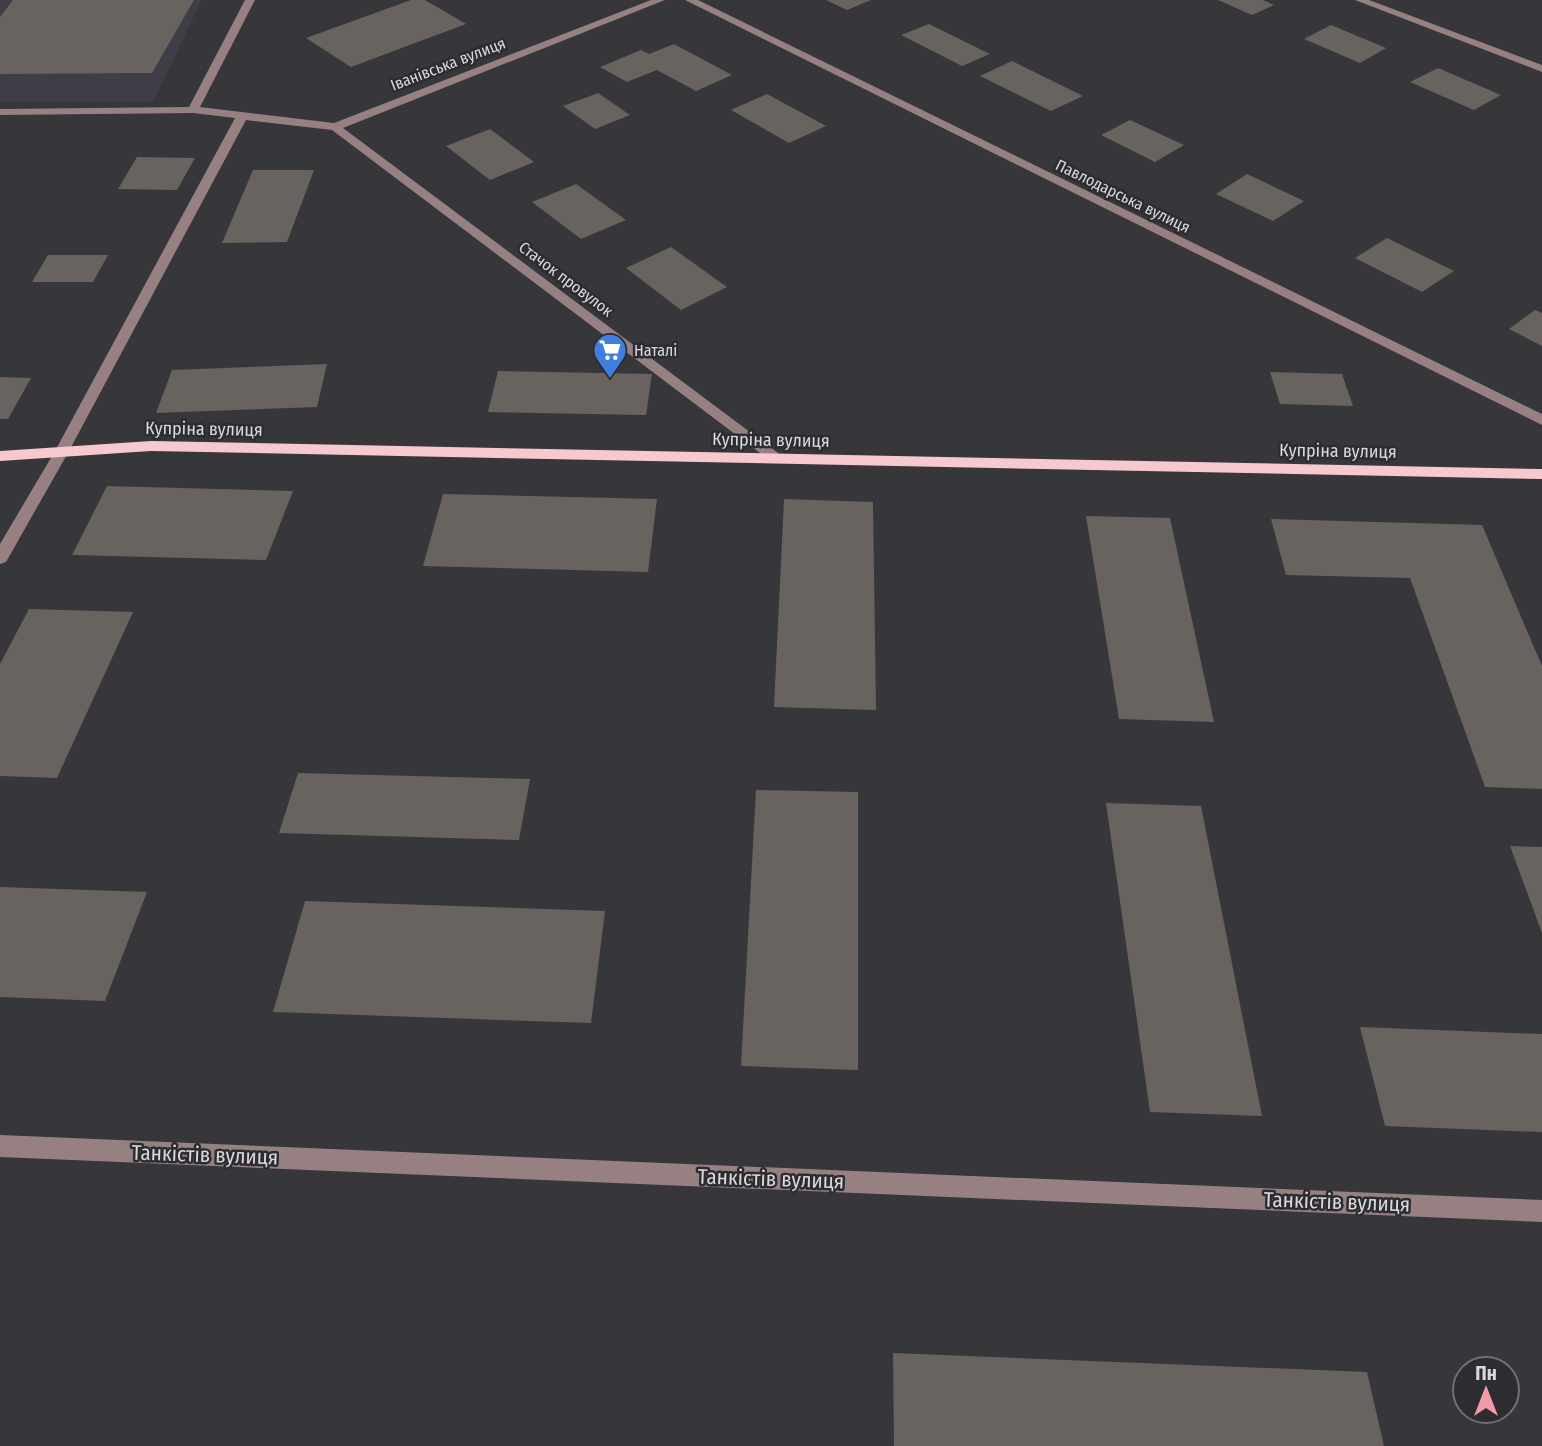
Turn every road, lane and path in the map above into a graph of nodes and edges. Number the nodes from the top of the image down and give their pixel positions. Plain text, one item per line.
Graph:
1 (250, 0) edge
2 (660, 0) edge
3 (690, 0) edge
4 (1360, 0) edge
5 (1542, 69) edge
6 (193, 110) junction
7 (0, 112) edge
8 (242, 116) junction
9 (335, 127) junction
10 (1542, 420) edge
11 (62, 451) junction
12 (0, 456) edge
13 (777, 459) junction
14 (1542, 474) edge
15 (0, 558) edge
16 (0, 1146) edge
17 (1542, 1211) edge

1 - 6 street
2 - 9 street, Іванівська вулиця
3 - 10 street, Павлодарська вулиця
4 - 5 street
6 - 7 street, Іванівська вулиця
6 - 8 street, Іванівська вулиця
8 - 9 street, Іванівська вулиця
8 - 11 street
9 - 13 street, Стачок провулок
11 - 12 main road, Купріна вулиця
11 - 13 main road, Купріна вулиця
11 - 15 street
13 - 14 main road, Купріна вулиця
16 - 17 street, Танкістів вулиця

